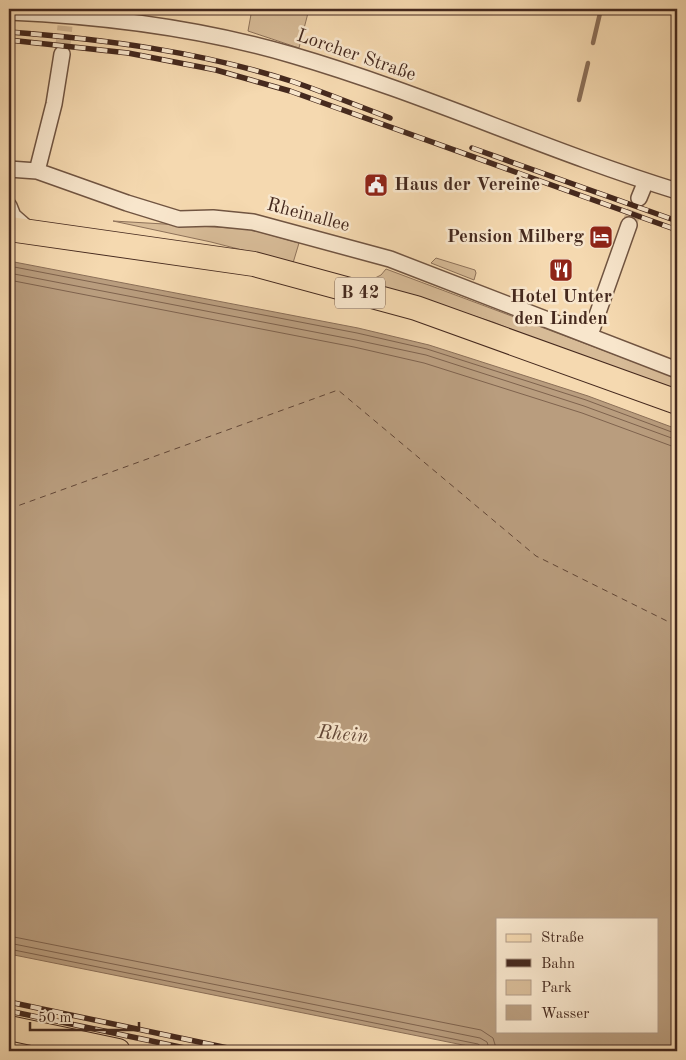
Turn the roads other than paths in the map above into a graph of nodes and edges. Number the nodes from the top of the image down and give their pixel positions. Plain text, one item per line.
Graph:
1 (9, 12) edge
2 (62, 54) tunnel mouth
3 (37, 171) junction
4 (10, 173) edge
5 (646, 181) junction
6 (677, 191) edge
7 (640, 198) tunnel mouth
8 (9, 206) edge
9 (629, 224) tunnel mouth
10 (20, 230) edge
11 (590, 335) junction
12 (677, 370) edge
13 (677, 402) edge
14 (9, 1028) edge
15 (118, 1051) edge

1 - 5 street, Lorcher Straße
2 - 3 street
3 - 4 street, Rheinallee
3 - 11 street, Rheinallee
5 - 6 street, Lorcher Straße
5 - 7 street
8 - 10 street
9 - 11 street
10 - 13 main road, B 42
11 - 12 street, Rheinallee
14 - 15 main road

